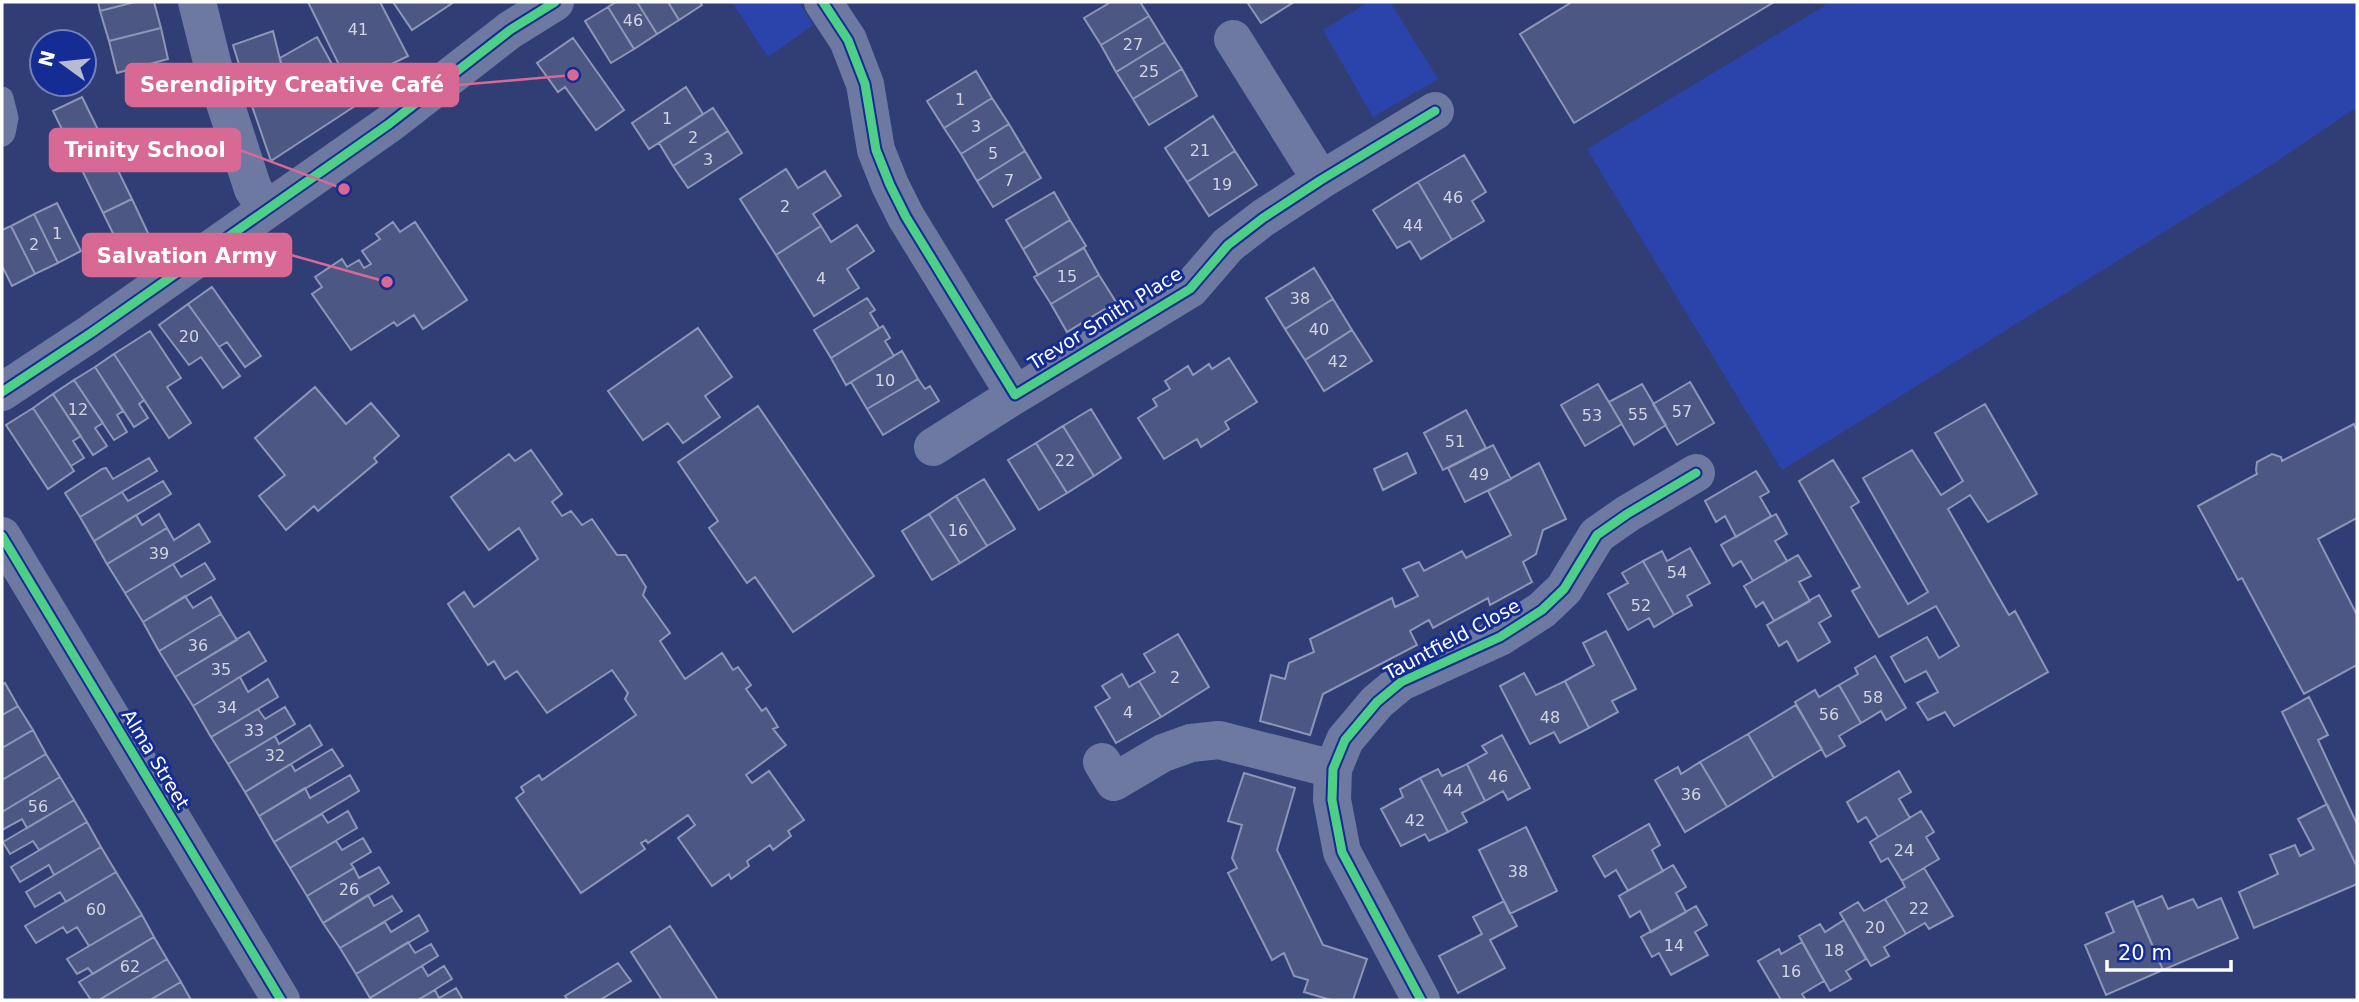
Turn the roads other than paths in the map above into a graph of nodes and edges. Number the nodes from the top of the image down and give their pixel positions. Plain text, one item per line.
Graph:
1 (197, 2) edge
2 (555, 2) edge
3 (823, 2) edge
4 (1233, 39) dead end
5 (2, 98) edge
6 (1434, 111) dead end
7 (2, 135) edge
8 (1321, 180) junction
9 (267, 209) junction
10 (2, 392) edge
11 (1015, 395) junction
12 (933, 447) dead end
13 (1696, 472) dead end
14 (2, 536) edge
15 (1102, 762) dead end
16 (1334, 769) junction
17 (281, 1000) edge
18 (1421, 1000) edge

1 - 9 street
2 - 9 street
3 - 11 street
4 - 8 street
5 - 7 lane
6 - 8 street, Trevor Smith Place
8 - 11 street, Trevor Smith Place
9 - 10 street
11 - 12 street, Trevor Smith Place
13 - 16 street, Tauntfield Close
14 - 17 street, Alma Street
15 - 16 street
16 - 18 street, Tauntfield Close

